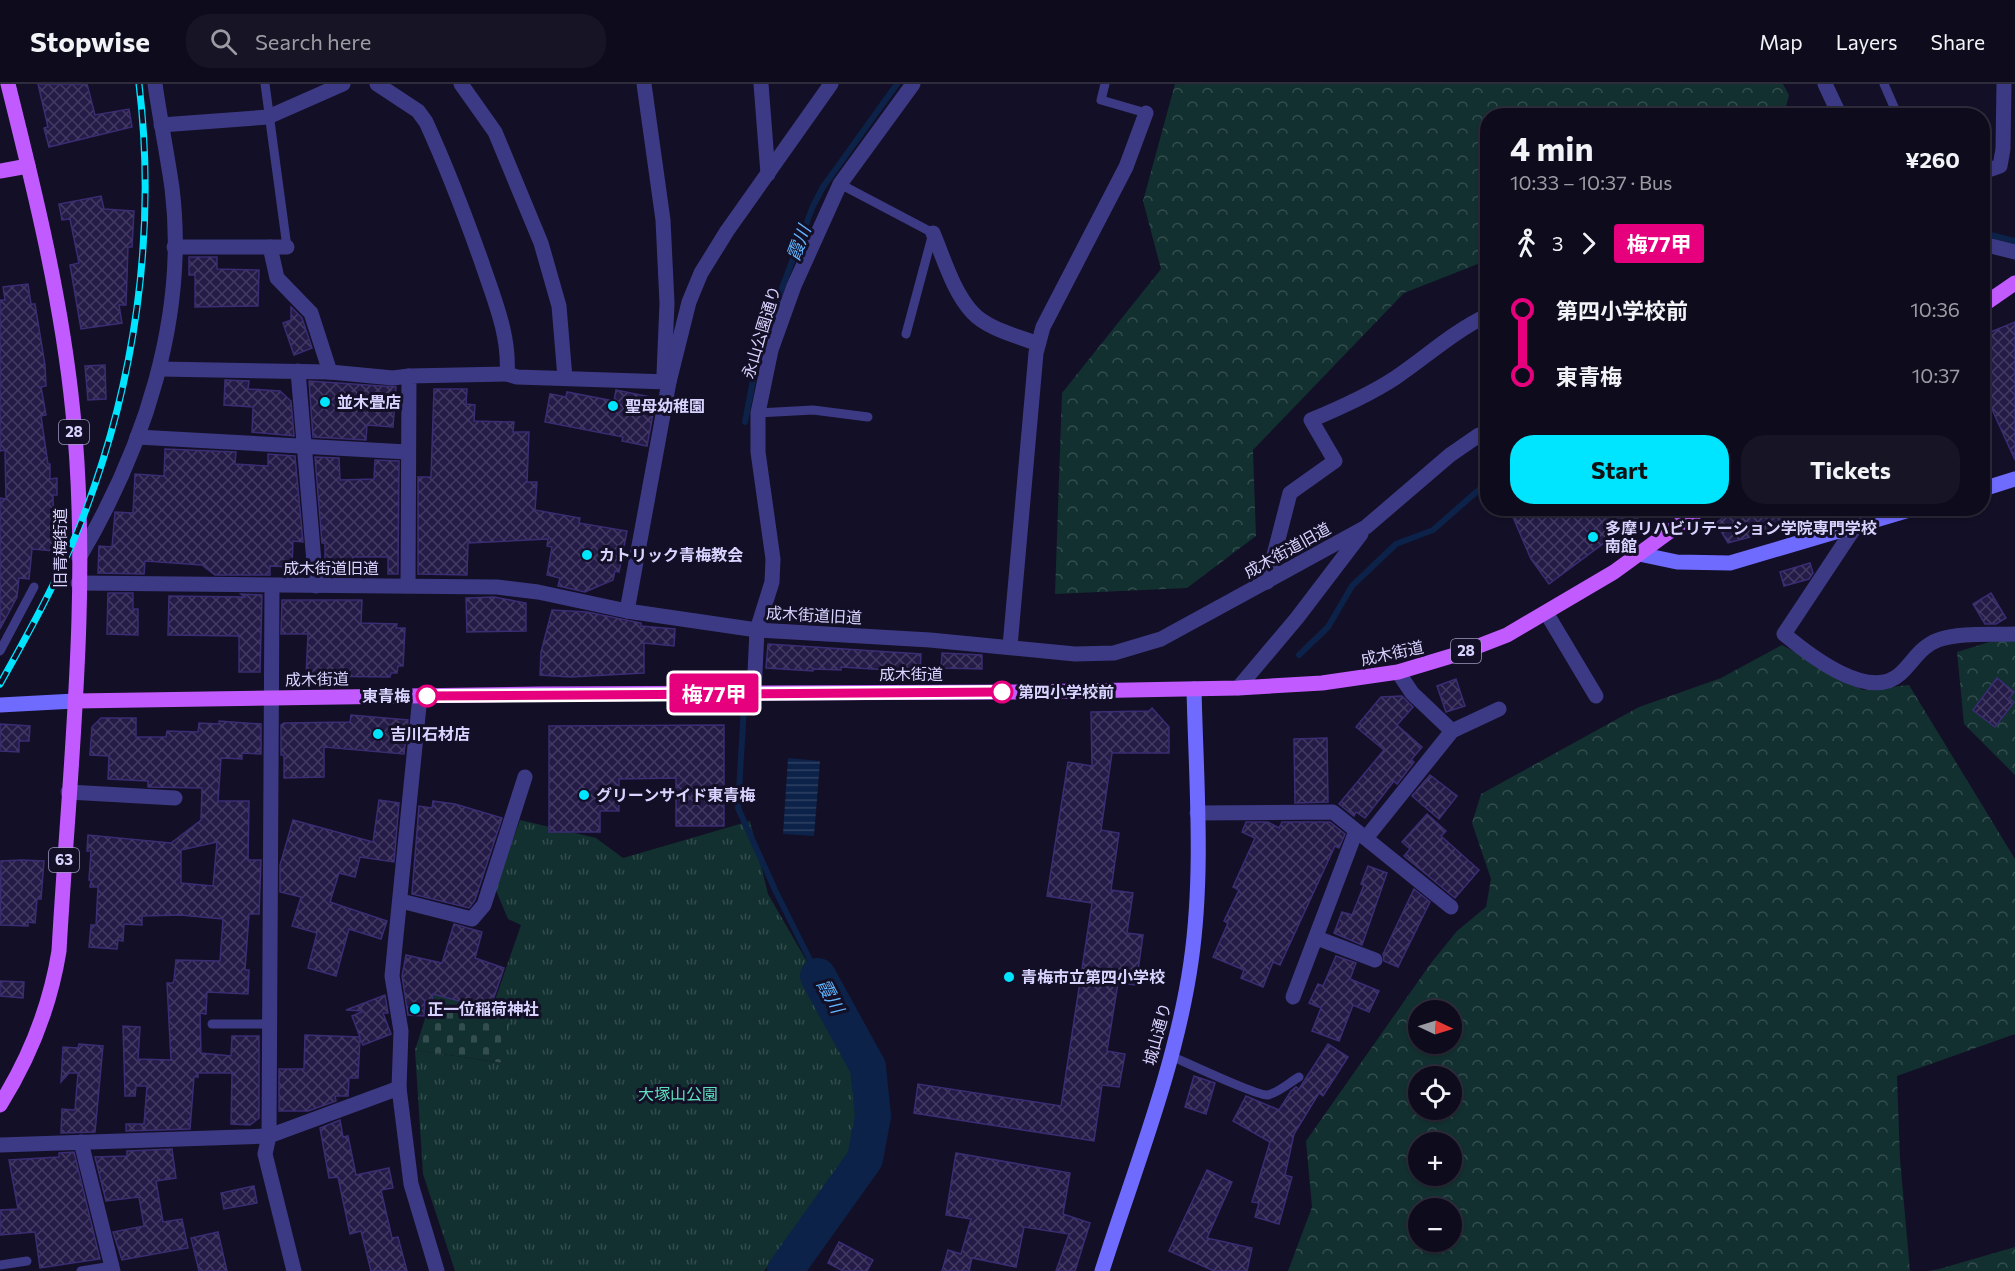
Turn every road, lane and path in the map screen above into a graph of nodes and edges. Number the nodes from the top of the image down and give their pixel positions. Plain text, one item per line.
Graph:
1 (8, 84) edge
2 (155, 84) edge
3 (265, 84) edge
4 (343, 84) edge
5 (377, 84) edge
6 (461, 84) edge
7 (644, 84) edge
8 (761, 84) edge
9 (831, 84) edge
10 (913, 84) edge
11 (1105, 84) edge
12 (1825, 84) edge
13 (1884, 84) edge
14 (2004, 84) edge
15 (1836, 108) edge
16 (1894, 108) edge
17 (1146, 113) joint
18 (268, 117) junction
19 (161, 125) junction
20 (28, 166) junction
21 (1990, 170) edge
22 (0, 171) edge
23 (768, 174) junction
24 (840, 184) junction
25 (933, 233) junction
26 (1990, 246) edge
27 (174, 247) junction
28 (270, 247) junction
29 (287, 247) joint
30 (2015, 252) edge
31 (2015, 283) edge
32 (1990, 300) edge
33 (1480, 319) edge
34 (906, 334) dead end
35 (1038, 344) junction
36 (160, 369) junction
37 (298, 371) junction
38 (330, 372) junction
39 (507, 374) junction
40 (409, 376) junction
41 (565, 378) junction
42 (667, 382) junction
43 (758, 413) junction
44 (868, 417) dead end
45 (1480, 435) edge
46 (137, 437) junction
47 (304, 446) junction
48 (407, 452) junction
49 (2015, 479) edge
50 (1990, 487) edge
51 (1691, 516) edge
52 (1890, 516) edge
53 (1366, 527) junction
54 (1855, 527) junction
55 (1639, 554) junction
56 (79, 558) junction
57 (1267, 582) junction
58 (78, 583) junction
59 (272, 586) junction
60 (316, 586) junction
61 (408, 586) junction
62 (34, 587) dead end
63 (627, 611) junction
64 (1547, 614) junction
65 (757, 630) junction
66 (2015, 634) edge
67 (1010, 646) junction
68 (0, 651) edge
69 (1398, 672) junction
70 (1238, 688) junction
71 (1194, 689) junction
72 (754, 693) junction
73 (420, 696) junction
74 (1596, 696) dead end
75 (271, 698) junction
76 (75, 701) junction
77 (0, 705) edge
78 (1499, 709) dead end
79 (1452, 731) junction
80 (525, 777) dead end
81 (68, 792) junction
82 (175, 798) dead end
83 (1197, 813) junction
84 (1361, 834) junction
85 (400, 901) junction
86 (1451, 908) dead end
87 (1317, 938) junction
88 (1375, 960) dead end
89 (1293, 997) dead end
90 (212, 1024) dead end
91 (270, 1024) junction
92 (1171, 1056) junction
93 (1299, 1077) dead end
94 (399, 1088) junction
95 (0, 1105) edge
96 (269, 1136) junction
97 (81, 1142) junction
98 (0, 1145) edge
99 (27, 1261) dead end
100 (0, 1265) edge
101 (112, 1269) edge
102 (81, 1271) edge
103 (294, 1271) edge
104 (437, 1271) edge
105 (1102, 1271) edge

1 - 20 main road, 旧青梅街道 / 28
2 - 19 street
3 - 18 lane
4 - 18 street
5 - 39 street
6 - 41 street
7 - 42 street
8 - 23 street
9 - 23 street
10 - 24 street, 永山公園通り
11 - 17 lane
12 - 15 street
13 - 16 lane
14 - 21 street
17 - 35 street
18 - 19 street
18 - 29 lane
19 - 27 street
20 - 22 main road
20 - 56 main road, 旧青梅街道 / 28
23 - 42 street
24 - 25 lane
24 - 43 street, 永山公園通り
25 - 34 lane
25 - 35 street
26 - 30 street
27 - 28 street
27 - 36 street
28 - 29 street
28 - 38 street
31 - 32 main road
33 - 57 street
35 - 67 street
36 - 37 street
36 - 46 street
37 - 38 street
37 - 47 street
38 - 40 street
39 - 40 street
39 - 41 street
40 - 48 street
41 - 42 street
42 - 63 street
43 - 44 lane
43 - 65 street, 永山公園通り
45 - 53 street, 成木街道旧道
46 - 47 street
46 - 56 street
47 - 48 street
47 - 60 street
48 - 61 street
49 - 50 street
51 - 55 main road, 成木街道 / 28
52 - 54 street
53 - 57 street, 成木街道旧道
53 - 70 street
54 - 55 street
54 - 66 street
55 - 64 main road, 成木街道 / 28
56 - 58 main road, 旧青梅街道 / 28
57 - 67 street, 成木街道旧道
58 - 59 street, 成木街道旧道
58 - 76 main road, 旧青梅街道 / 28
59 - 60 street, 成木街道旧道
59 - 75 street
60 - 61 street, 成木街道旧道
61 - 63 street, 成木街道旧道
62 - 68 lane
63 - 65 street, 成木街道旧道
64 - 69 main road, 成木街道 / 28
64 - 74 street
65 - 67 street, 成木街道旧道
65 - 72 street, 永山公園通り
69 - 70 main road, 成木街道 / 28
69 - 79 street
70 - 71 main road, 成木街道 / 28
71 - 72 main road, 成木街道 / 28
71 - 83 street, 城山通り
72 - 73 main road, 成木街道 / 28
73 - 75 main road, 成木街道 / 28
73 - 85 street
75 - 76 main road, 成木街道 / 28
75 - 91 street
76 - 77 street
76 - 81 main road, 旧青梅街道 / 63
78 - 79 street
79 - 84 street
80 - 85 street
81 - 82 street
81 - 95 main road, 旧青梅街道 / 63
83 - 84 street
83 - 92 street, 城山通り
84 - 86 street
84 - 87 street
85 - 94 street
87 - 88 street
87 - 89 street
90 - 91 lane
91 - 96 street
92 - 93 lane
92 - 105 street, 城山通り
94 - 96 street
94 - 104 street
96 - 97 street
96 - 103 street
97 - 98 street
97 - 101 street
99 - 100 lane
101 - 102 lane

